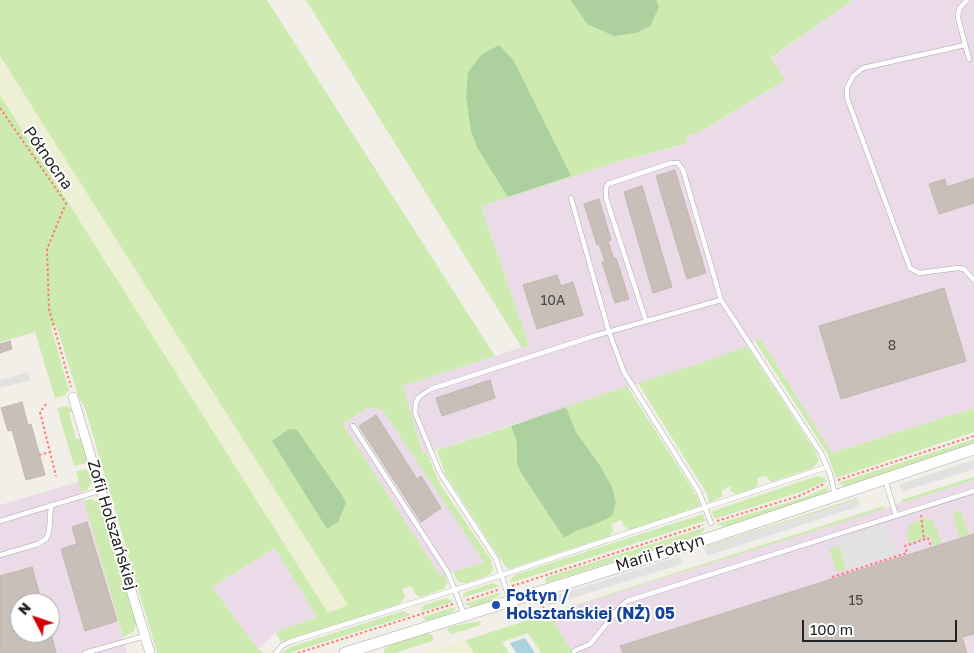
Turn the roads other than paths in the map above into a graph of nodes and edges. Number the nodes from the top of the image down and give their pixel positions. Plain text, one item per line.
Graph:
1 (967, 0) edge
2 (965, 45) junction
3 (968, 59) dead end
4 (571, 198) dead end
5 (974, 280) edge
6 (721, 300) junction
7 (646, 321) junction
8 (609, 332) junction
9 (73, 397) road end
10 (353, 426) dead end
11 (974, 449) edge
12 (827, 467) junction
13 (885, 479) junction
14 (102, 490) junction
15 (974, 491) edge
16 (835, 496) junction
17 (51, 505) junction
18 (706, 508) junction
19 (896, 516) junction
20 (0, 521) edge
21 (711, 523) road end
22 (0, 555) edge
23 (502, 575) junction
24 (456, 590) junction
25 (510, 600) junction
26 (464, 616) junction
27 (146, 636) junction
28 (574, 651) dead end
29 (85, 653) edge
30 (150, 653) edge
31 (276, 653) edge
32 (345, 653) edge

1 - 2 lane
2 - 3 lane
2 - 5 lane
4 - 8 lane
6 - 7 lane
6 - 7 lane
6 - 12 lane
7 - 8 lane
8 - 18 lane
8 - 23 lane
9 - 14 street, Zofii Holszańskiej
10 - 24 lane
11 - 13 street, Marii Fołtyn
12 - 16 lane
12 - 18 lane
13 - 16 street, Marii Fołtyn
13 - 19 lane
14 - 17 lane
14 - 27 street, Zofii Holszańskiej
15 - 19 lane
16 - 25 street, Marii Fołtyn
17 - 20 lane
17 - 22 lane
18 - 21 lane
18 - 23 lane
19 - 28 lane
23 - 24 lane
23 - 25 lane
24 - 26 lane
24 - 31 lane
25 - 26 street, Marii Fołtyn
26 - 32 street, Marii Fołtyn
27 - 29 lane
27 - 30 street, Zofii Holszańskiej

